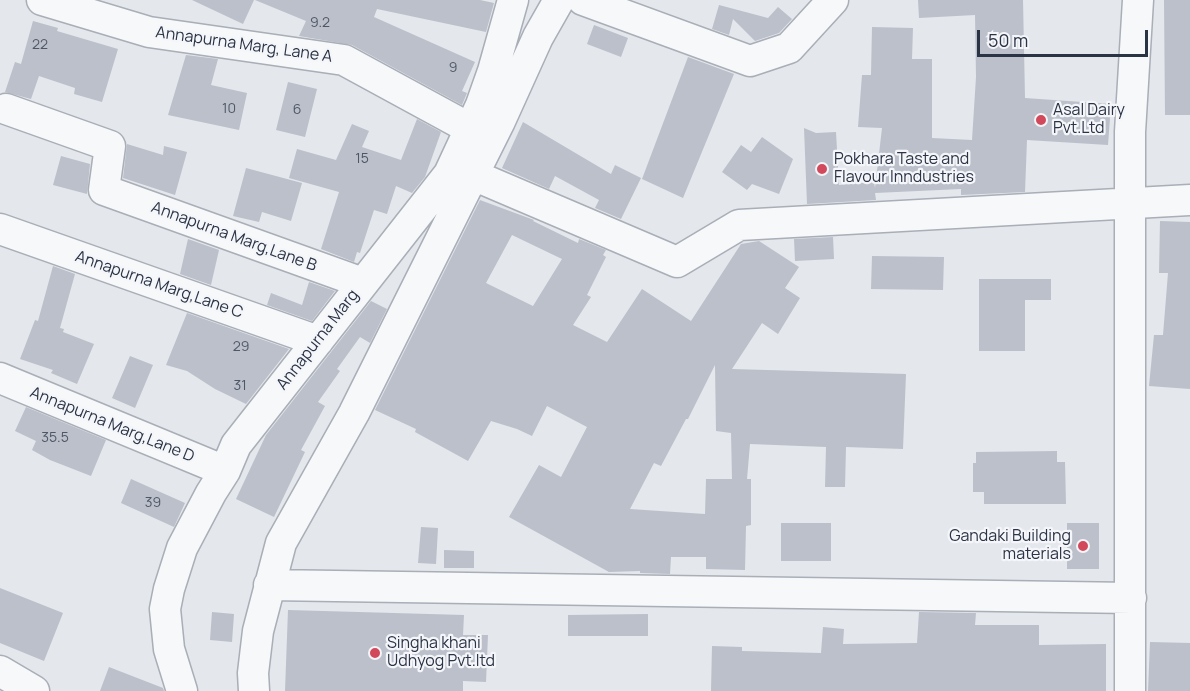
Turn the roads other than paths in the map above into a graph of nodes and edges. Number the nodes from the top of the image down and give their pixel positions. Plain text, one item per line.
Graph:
1 (42, 0) edge
2 (513, 0) edge
3 (559, 0) edge
4 (583, 0) edge
5 (833, 0) edge
6 (1138, 0) edge
7 (6, 109) dead end
8 (469, 128) junction
9 (473, 175) junction
10 (1190, 200) edge
11 (1130, 204) junction
12 (0, 229) edge
13 (363, 283) junction
14 (318, 341) junction
15 (0, 378) edge
16 (225, 471) junction
17 (269, 585) junction
18 (1131, 598) junction
19 (0, 671) edge
20 (34, 691) edge
21 (182, 691) edge
22 (254, 691) edge
23 (1130, 691) edge

1 - 8 street, Annapurna Marg, Lane A
2 - 8 street, Annapurna Marg
3 - 9 street
4 - 5 street
6 - 11 street
7 - 13 street, Annapurna Marg,Lane B
8 - 13 street, Annapurna Marg
9 - 11 street
9 - 17 street
10 - 11 street
11 - 18 street
12 - 14 street, Annapurna Marg,Lane C
13 - 14 street, Annapurna Marg
14 - 16 street, Annapurna Marg
15 - 16 street, Annapurna Marg,Lane D
16 - 21 street, Annapurna Marg
17 - 18 street
17 - 22 street
18 - 23 street
19 - 20 street

